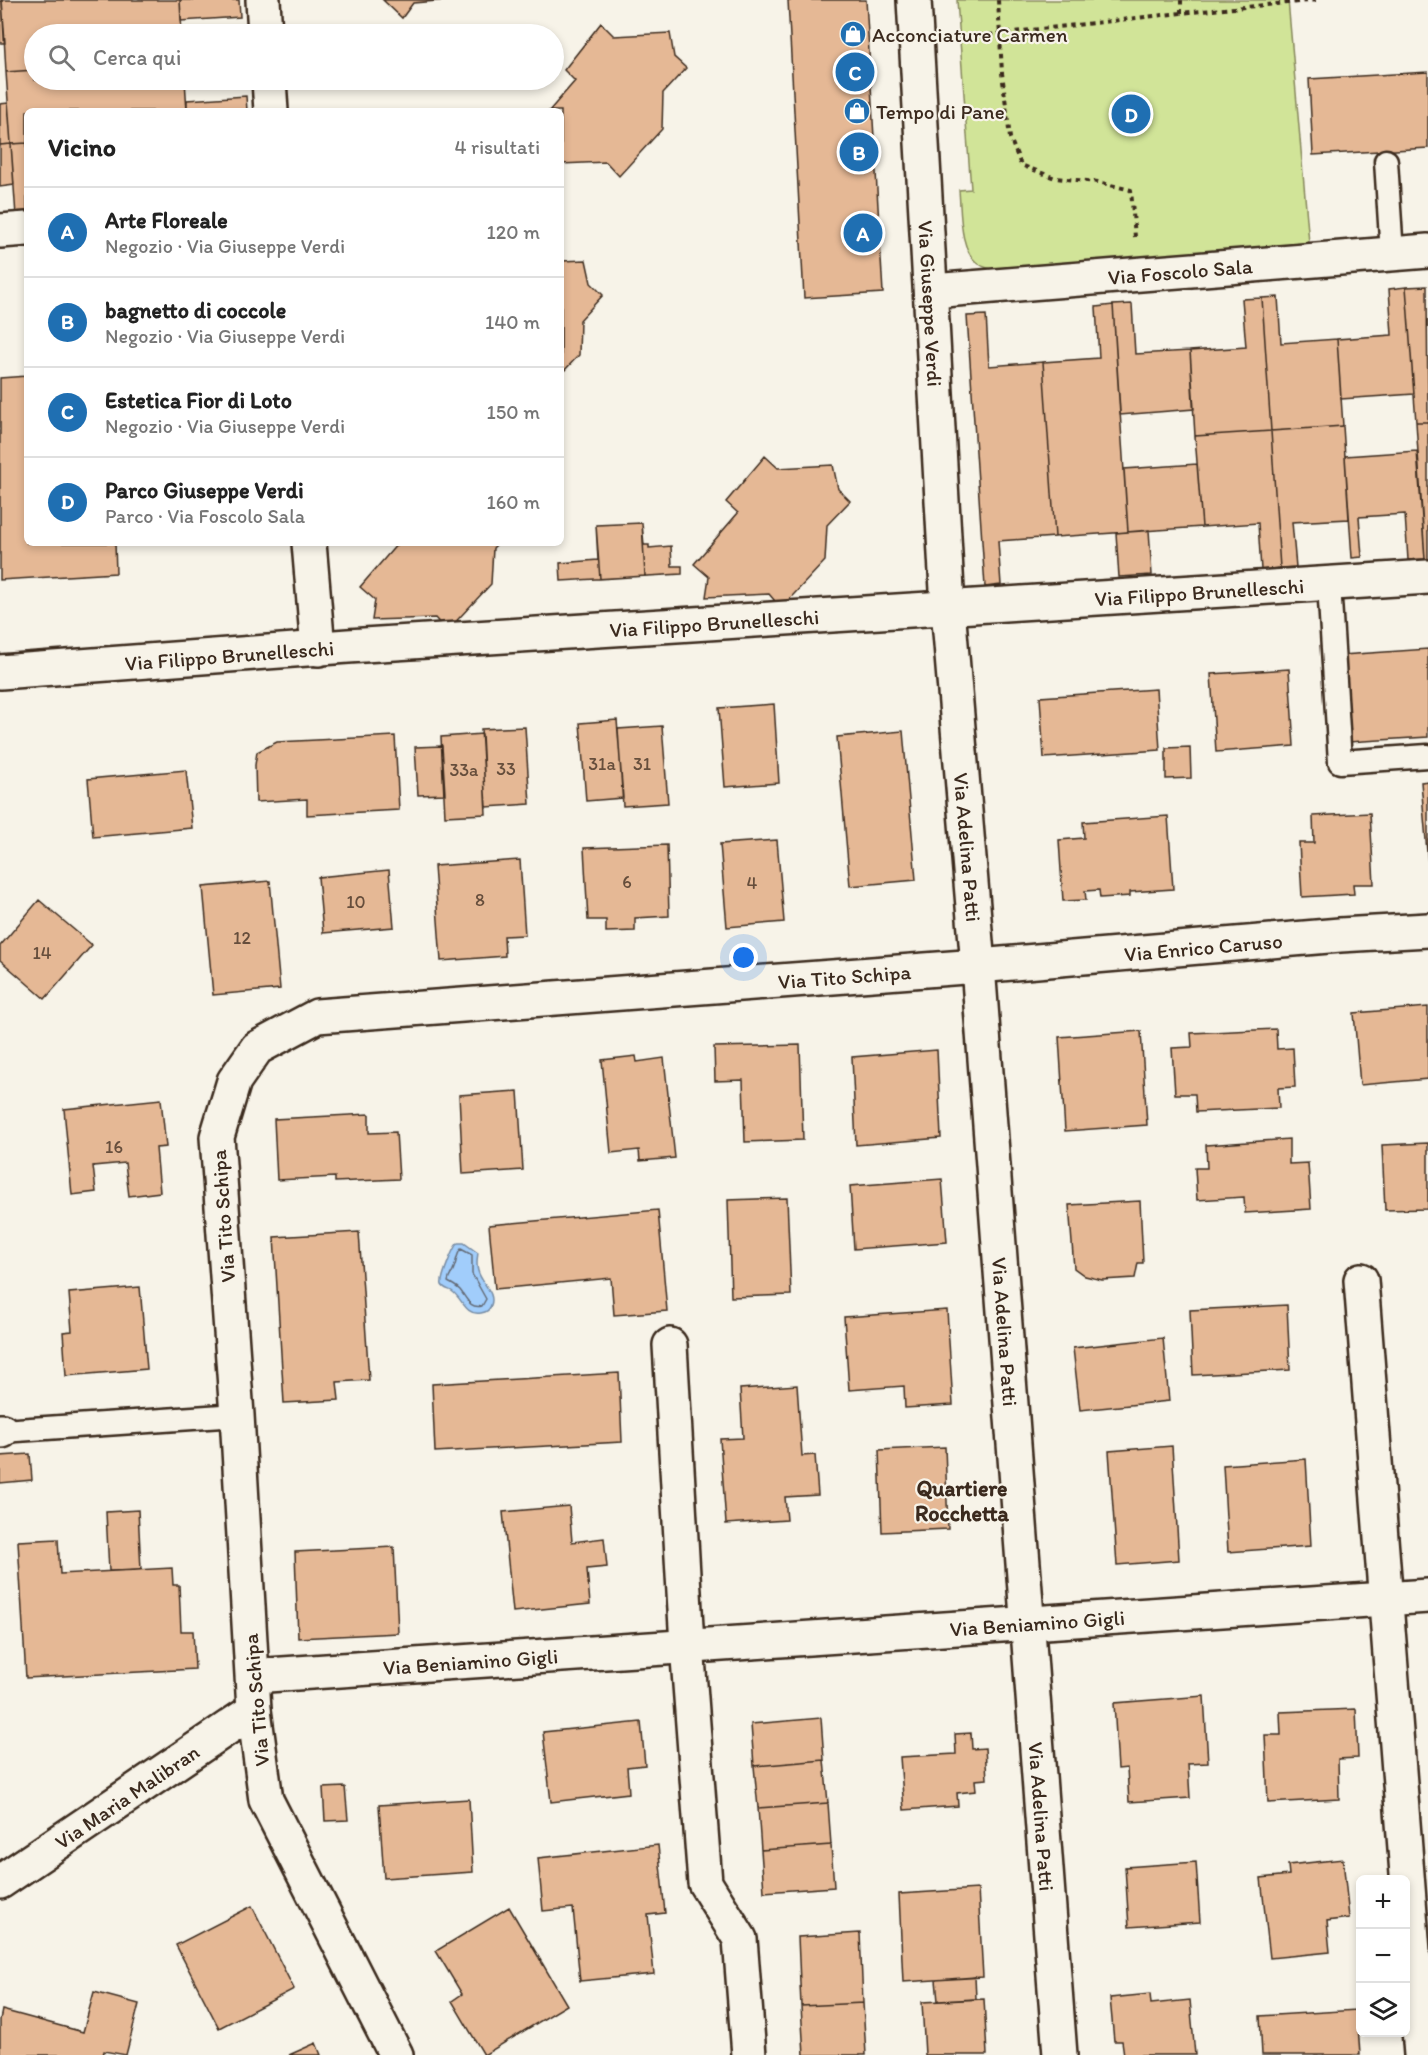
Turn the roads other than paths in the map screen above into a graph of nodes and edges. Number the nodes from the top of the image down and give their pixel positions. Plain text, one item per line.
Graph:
1 (263, 0) edge
2 (914, 0) edge
3 (264, 24) edge
4 (270, 90) edge
5 (271, 108) edge
6 (1386, 161) dead end
7 (24, 229) edge
8 (0, 231) edge
9 (1428, 251) edge
10 (1392, 254) junction
11 (932, 291) junction
12 (309, 546) edge
13 (1428, 577) edge
14 (1329, 584) junction
15 (948, 608) junction
16 (318, 649) junction
17 (0, 672) edge
18 (1428, 756) edge
19 (1428, 930) edge
20 (978, 966) junction
21 (1361, 1280) dead end
22 (670, 1345) dead end
23 (237, 1415) junction
24 (1, 1431) edge
25 (1428, 1596) edge
26 (1387, 1599) junction
27 (1026, 1623) junction
28 (687, 1645) junction
29 (253, 1676) junction
30 (254, 1710) junction
31 (0, 1882) edge
32 (396, 2055) edge
33 (749, 2055) edge
34 (1060, 2055) edge
35 (1421, 2055) edge

1 - 3 street
2 - 11 street, Via Giuseppe Verdi
4 - 5 street
6 - 10 lane
7 - 8 street
9 - 10 street, Via Foscolo Sala
10 - 11 street, Via Foscolo Sala
11 - 15 street, Via Giuseppe Verdi
12 - 16 street
13 - 14 street, Via Filippo Brunelleschi
14 - 15 street, Via Filippo Brunelleschi
14 - 18 lane
15 - 16 street, Via Filippo Brunelleschi
15 - 20 street, Via Adelina Patti
16 - 17 street, Via Filippo Brunelleschi
19 - 20 street, Via Enrico Caruso
20 - 23 street, Via Tito Schipa
20 - 27 street, Via Adelina Patti
21 - 26 street
22 - 28 street
23 - 24 lane
23 - 29 street, Via Tito Schipa
25 - 26 street, Via Beniamino Gigli
26 - 27 street, Via Beniamino Gigli
26 - 35 street
27 - 28 street, Via Beniamino Gigli
27 - 34 street, Via Adelina Patti
28 - 29 street, Via Beniamino Gigli
28 - 33 street
29 - 30 street, Via Tito Schipa
30 - 31 street, Via Maria Malibran
30 - 32 street, Via Tito Schipa

